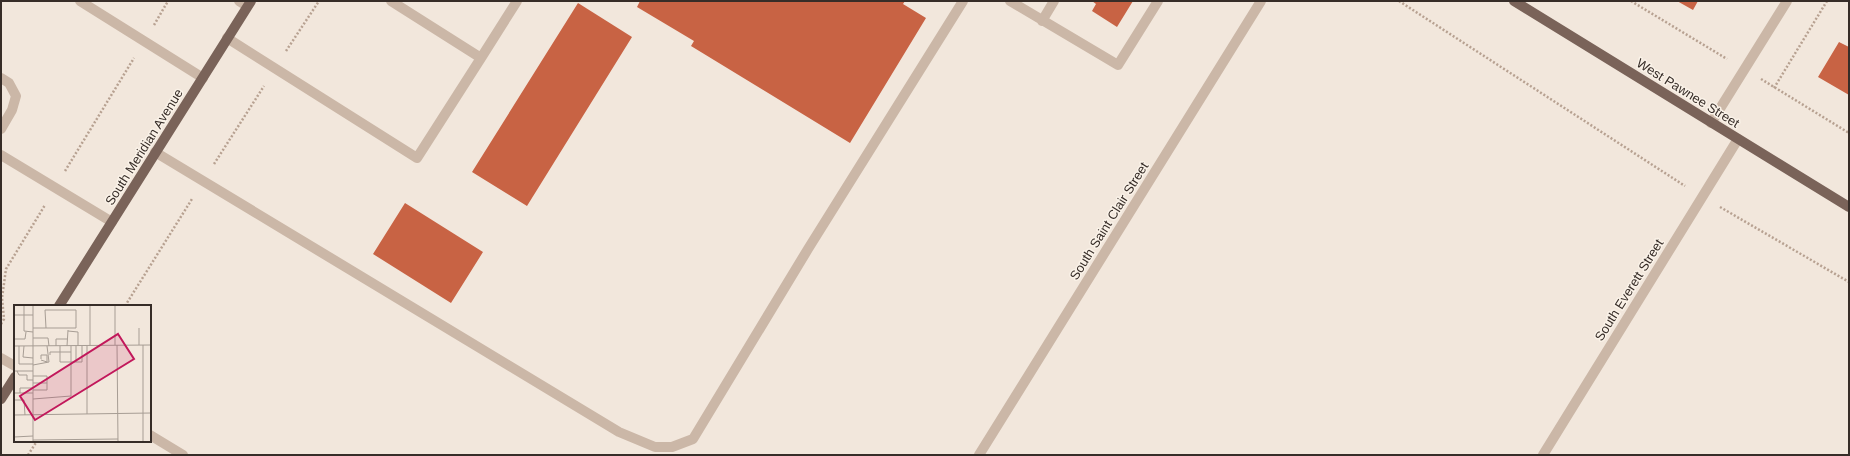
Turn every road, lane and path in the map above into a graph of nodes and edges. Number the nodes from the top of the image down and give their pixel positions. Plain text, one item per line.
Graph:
1 (80, 1) edge
2 (168, 1) edge
3 (319, 1) edge
4 (392, 1) edge
5 (517, 1) edge
6 (963, 1) edge
7 (1010, 1) edge
8 (1054, 1) edge
9 (1158, 1) edge
10 (1260, 1) edge
11 (1399, 1) edge
12 (1514, 1) edge
13 (1787, 1) edge
14 (1827, 1) edge
15 (246, 3) edge
16 (1042, 20) junction
17 (227, 38) junction
18 (145, 41) junction
19 (481, 58) junction
20 (275, 68) junction
21 (1, 78) edge
22 (203, 78) junction
23 (1774, 88) dead end
24 (1711, 123) junction
25 (1, 129) edge
26 (1738, 139) junction
27 (156, 152) junction
28 (1, 154) edge
29 (203, 182) junction
30 (55, 187) junction
31 (1702, 197) junction
32 (1849, 207) edge
33 (112, 222) junction
34 (1849, 282) edge
35 (60, 305) edge
36 (126, 305) edge
37 (1, 324) edge
38 (1, 358) edge
39 (14, 365) edge
40 (14, 379) edge
41 (1, 399) edge
42 (151, 436) edge
43 (35, 442) edge
44 (28, 455) edge
45 (183, 455) edge
46 (979, 455) edge
47 (1543, 455) edge

1 - 18 street
2 - 18 path
3 - 20 path
4 - 19 street
5 - 19 street
6 - 29 street
7 - 16 street
8 - 16 street
9 - 16 street
10 - 46 street, South Saint Clair Street
11 - 31 path
12 - 24 main road, West Pawnee Street
13 - 24 street
14 - 23 path
15 - 17 main road, South Meridian Avenue
17 - 20 street
17 - 22 main road, South Meridian Avenue
18 - 22 street
18 - 30 path
19 - 20 street
20 - 29 path
21 - 25 street
22 - 27 main road, South Meridian Avenue
24 - 26 main road, West Pawnee Street
26 - 31 street, South Everett Street
26 - 32 main road, West Pawnee Street
27 - 29 street
27 - 33 main road, South Meridian Avenue
28 - 30 street
29 - 36 path
30 - 33 street
30 - 37 path
31 - 34 path
31 - 47 street, South Everett Street
33 - 35 main road, South Meridian Avenue
38 - 39 street
40 - 41 main road
42 - 45 street
43 - 44 path

